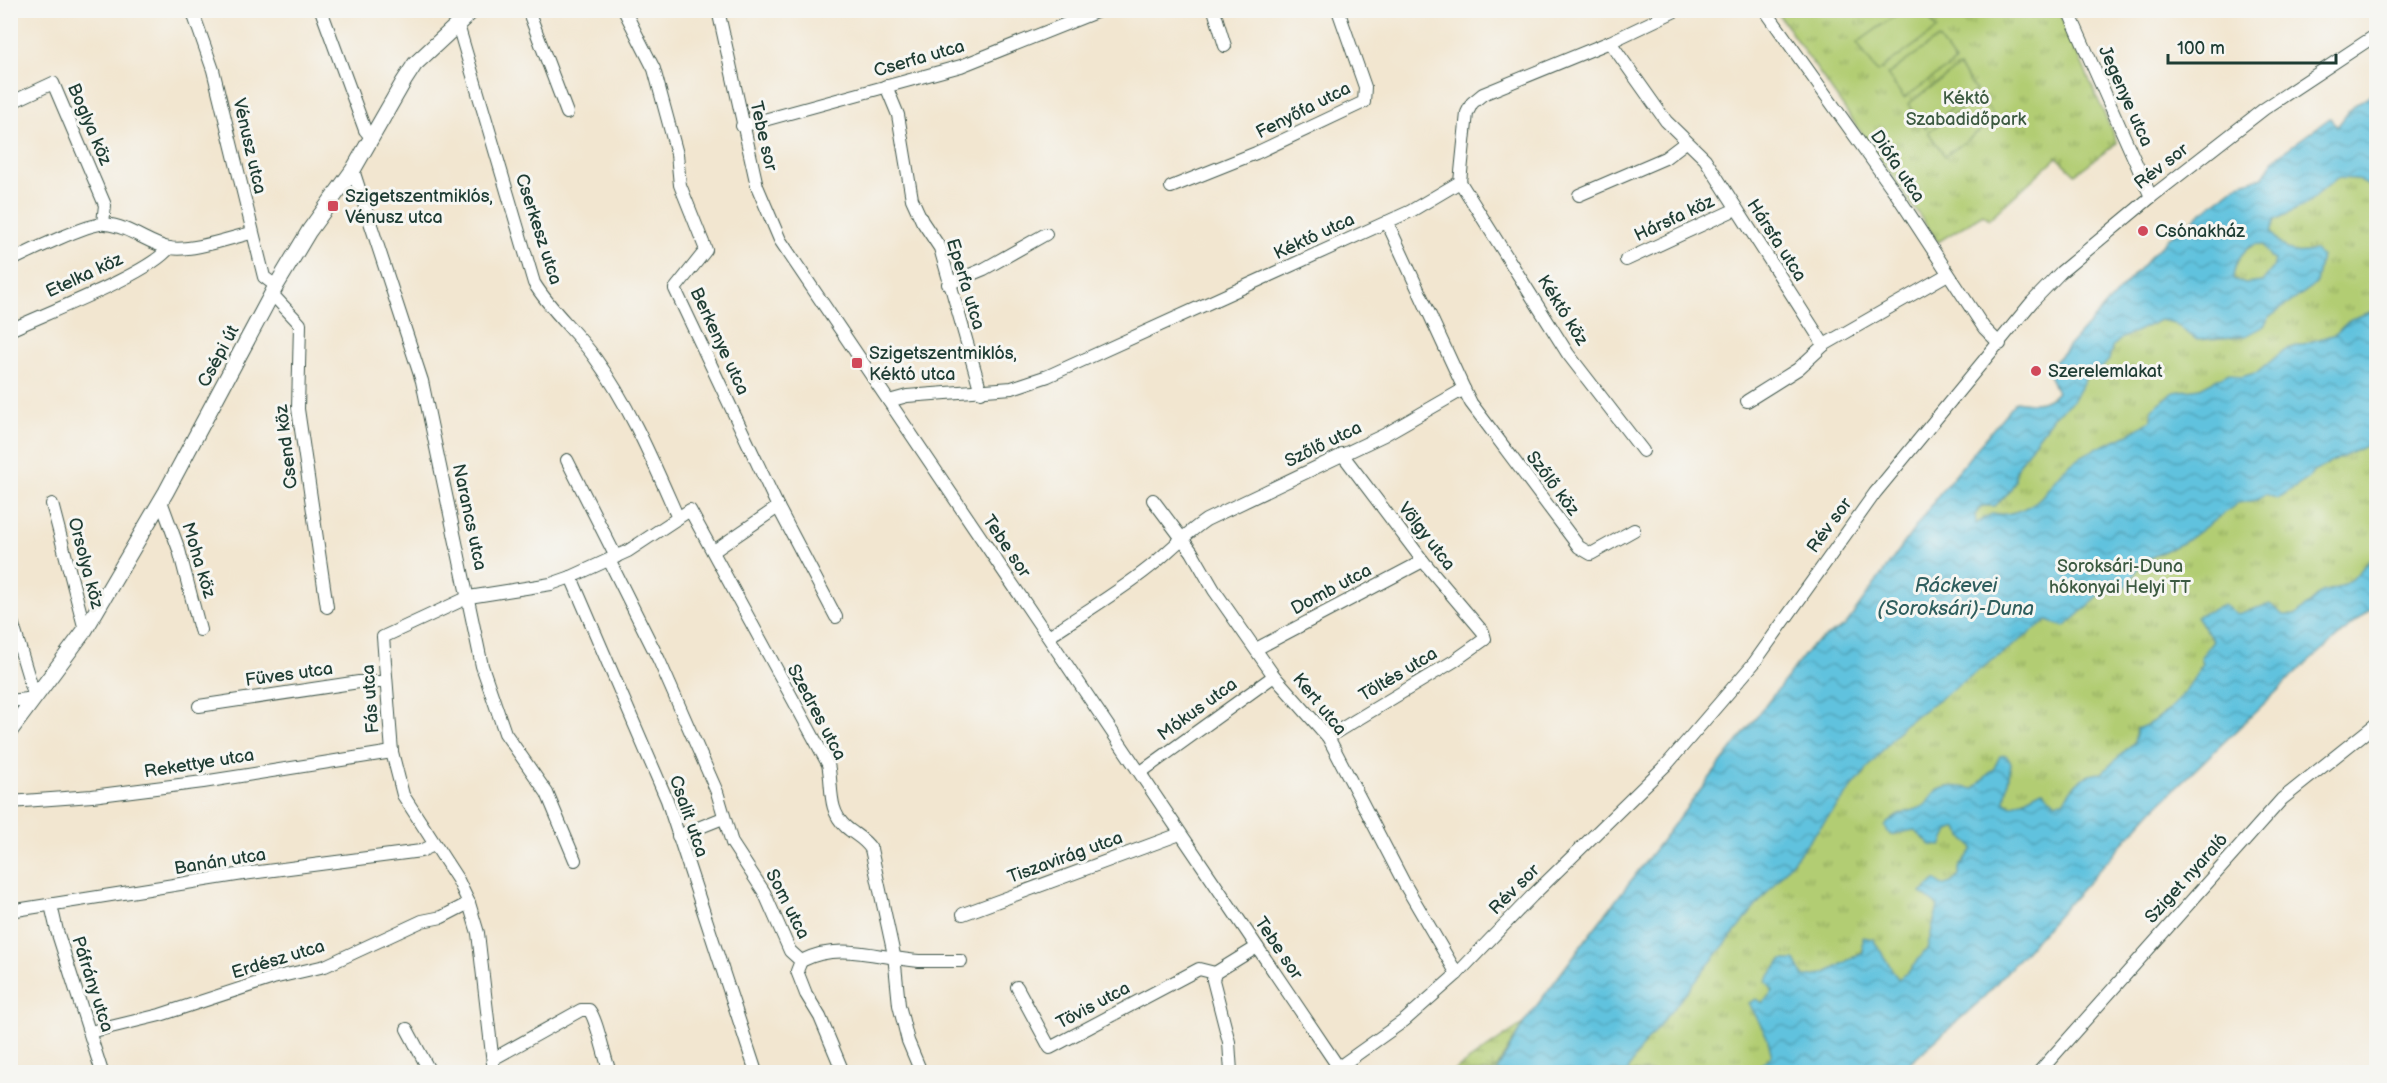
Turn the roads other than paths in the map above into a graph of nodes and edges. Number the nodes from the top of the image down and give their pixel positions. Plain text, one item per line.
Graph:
1 (192, 10) edge
2 (321, 10) edge
3 (473, 10) edge
4 (528, 10) edge
5 (624, 10) edge
6 (718, 10) edge
7 (1101, 10) edge
8 (1214, 10) edge
9 (1338, 10) edge
10 (1677, 10) edge
11 (1765, 10) edge
12 (2068, 10) edge
13 (458, 25) junction
14 (2376, 34) edge
15 (1611, 42) junction
16 (1225, 46) dead end
17 (886, 86) junction
18 (10, 103) edge
19 (567, 113) dead end
20 (742, 126) junction
21 (371, 137) junction
22 (1686, 142) junction
23 (353, 170) junction
24 (1460, 182) junction
25 (1171, 187) dead end
26 (1579, 195) dead end
27 (2151, 197) junction
28 (1736, 209) junction
29 (1387, 222) junction
30 (103, 223) junction
31 (251, 233) junction
32 (1046, 234) dead end
33 (169, 248) junction
34 (1626, 260) dead end
35 (10, 261) edge
36 (1948, 274) junction
37 (948, 284) junction
38 (274, 290) junction
39 (10, 330) edge
40 (2000, 344) junction
41 (1824, 345) junction
42 (1464, 388) junction
43 (981, 392) junction
44 (889, 401) junction
45 (1747, 401) dead end
46 (1643, 451) dead end
47 (1342, 454) junction
48 (567, 460) dead end
49 (1153, 500) dead end
50 (161, 501) junction
51 (52, 504) dead end
52 (778, 507) junction
53 (690, 510) joint
54 (678, 518) junction
55 (1634, 530) dead end
56 (1180, 537) junction
57 (714, 550) junction
58 (612, 558) junction
59 (1423, 561) junction
60 (571, 577) junction
61 (469, 597) junction
62 (327, 607) dead end
63 (10, 615) edge
64 (836, 617) dead end
65 (85, 630) junction
66 (200, 630) dead end
67 (1049, 636) junction
68 (1485, 639) joint
69 (1256, 649) junction
70 (1274, 676) junction
71 (385, 682) junction
72 (35, 698) junction
73 (10, 701) edge
74 (199, 706) dead end
75 (2376, 724) edge
76 (10, 731) edge
77 (1328, 737) junction
78 (392, 752) junction
79 (1141, 772) junction
80 (10, 802) edge
81 (723, 818) junction
82 (1180, 834) junction
83 (678, 836) junction
84 (434, 845) junction
85 (575, 860) dead end
86 (469, 903) junction
87 (51, 905) junction
88 (10, 911) edge
89 (963, 914) dead end
90 (1257, 947) junction
91 (894, 955) junction
92 (801, 961) junction
93 (961, 961) dead end
94 (1215, 973) junction
95 (1457, 974) junction
96 (1017, 987) dead end
97 (407, 1029) dead end
98 (90, 1032) junction
99 (491, 1068) edge
100 (1336, 1070) edge
101 (102, 1072) edge
102 (430, 1072) edge
103 (610, 1072) edge
104 (756, 1072) edge
105 (843, 1072) edge
106 (921, 1072) edge
107 (1231, 1072) edge
108 (2039, 1072) edge

1 - 31 street, Vénusz utca
2 - 21 street
3 - 13 street, Csépi út
4 - 19 street
5 - 52 street, Berkenye utca
6 - 20 street, Tebe sor
7 - 17 street, Cserfa utca
8 - 16 street
9 - 25 street, Fenyőfa utca
10 - 15 street
11 - 36 street, Diófa utca
12 - 27 street, Jegenye utca
13 - 21 street, Csépi út
13 - 54 street, Cserkesz utca
14 - 27 street, Rév sor
15 - 22 street, Hársfa utca
15 - 24 street
17 - 20 street, Cserfa utca
17 - 37 street, Eperfa utca
18 - 30 street, Boglya köz
20 - 44 street, Tebe sor
21 - 23 street, Csépi út
22 - 26 street
22 - 28 street, Hársfa utca
23 - 38 street, Csépi út
23 - 61 street, Narancs utca
24 - 29 street, Kéktó utca
24 - 46 street, Kéktó köz
27 - 40 street, Rév sor
28 - 34 street, Hársfa köz
28 - 41 street, Hársfa utca
29 - 42 street
29 - 43 street, Kéktó utca
30 - 33 street
30 - 35 street
31 - 33 street
31 - 38 street, Vénusz utca
32 - 37 street
33 - 39 street, Etelka köz
36 - 40 street, Diófa utca
36 - 41 street
37 - 43 street, Eperfa utca
38 - 50 street, Csépi út
38 - 62 street, Csend köz
40 - 95 street, Rév sor
41 - 45 street
42 - 47 street, Szőlő utca
42 - 55 street, Szőlő köz
43 - 44 street, Kéktó utca
44 - 67 street, Tebe sor
47 - 56 street, Szőlő utca
47 - 59 street, Völgy utca
48 - 58 street, Som utca
49 - 56 street, Kert utca
50 - 65 street, Csépi út
50 - 66 street, Moha köz
51 - 65 street, Orsolya köz
52 - 57 street
52 - 64 street, Berkenye utca
53 - 54 street, Fás utca
53 - 57 street, Szedres utca
54 - 58 street, Fás utca
56 - 67 street, Szőlő utca
56 - 69 street, Kert utca
57 - 91 street, Szedres utca
58 - 60 street, Fás utca
58 - 81 street, Som utca
59 - 68 street, Völgy utca
59 - 69 street, Domb utca
60 - 61 street, Fás utca
60 - 83 street, Csalit utca
61 - 71 street, Fás utca
61 - 85 street, Narancs utca
63 - 72 street
65 - 72 street, Csépi út
67 - 79 street, Tebe sor
68 - 77 street, Töltés utca
69 - 70 street, Kert utca
70 - 77 street, Kert utca
70 - 79 street, Mókus utca
71 - 74 street, Füves utca
71 - 78 street, Fás utca
72 - 73 street
72 - 76 street, Csépi út
75 - 108 street, Sziget nyaraló
77 - 95 street, Kert utca
78 - 80 street, Rekettye utca
78 - 84 street, Fás utca
79 - 82 street, Tebe sor
81 - 83 street
81 - 92 street, Som utca
82 - 89 street, Tiszavirág utca
82 - 90 street, Tebe sor
83 - 104 street, Csalit utca
84 - 86 street, Fás utca
84 - 87 street, Banán utca
86 - 98 street, Erdész utca
86 - 99 street, Fás utca
87 - 88 street, Banán utca
87 - 98 street, Páfrány utca
90 - 94 street, Tövis utca
90 - 100 street, Tebe sor
91 - 92 street
91 - 93 street
91 - 106 street, Szedres utca
92 - 105 street, Som utca
94 - 96 street, Tövis utca
94 - 107 street
95 - 100 street, Rév sor
97 - 102 street
98 - 101 street, Páfrány utca
99 - 103 street

